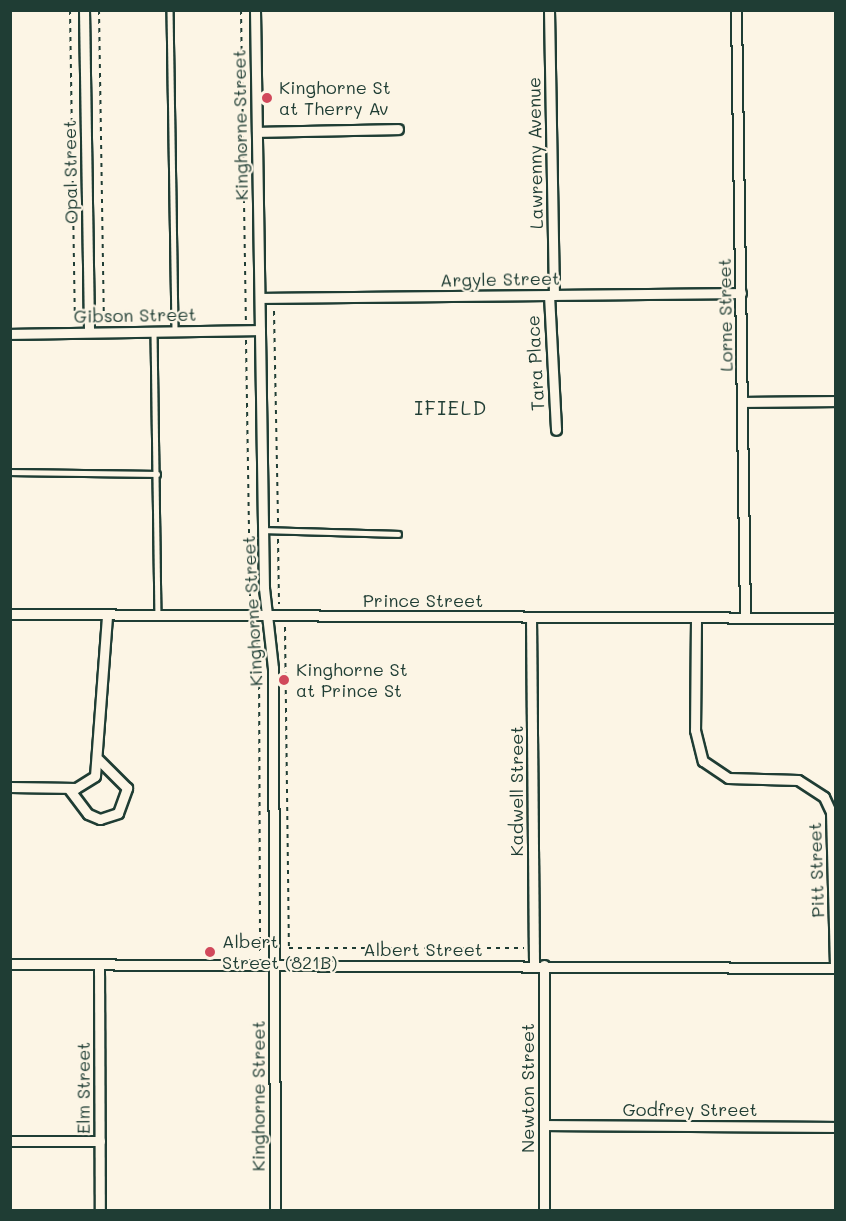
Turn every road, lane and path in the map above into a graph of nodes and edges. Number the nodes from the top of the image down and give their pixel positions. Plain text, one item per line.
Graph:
1 (70, 10) edge
2 (84, 10) edge
3 (99, 10) edge
4 (170, 10) edge
5 (241, 10) edge
6 (255, 10) edge
7 (549, 10) edge
8 (736, 10) edge
9 (398, 129) dead end
10 (257, 132) junction
11 (741, 293) junction
12 (551, 295) junction
13 (260, 298) junction
14 (274, 311) dead end
15 (104, 315) dead end
16 (75, 318) dead end
17 (246, 321) dead end
18 (260, 330) junction
19 (175, 331) junction
20 (89, 332) junction
21 (154, 332) junction
22 (10, 334) edge
23 (246, 340) dead end
24 (836, 401) edge
25 (743, 402) junction
26 (556, 430) dead end
27 (10, 472) edge
28 (157, 474) junction
29 (263, 530) junction
30 (278, 531) junction
31 (398, 534) dead end
32 (250, 603) dead end
33 (279, 604) dead end
34 (10, 614) edge
35 (107, 615) junction
36 (158, 615) junction
37 (266, 615) junction
38 (531, 617) junction
39 (746, 618) junction
40 (836, 618) edge
41 (696, 619) junction
42 (251, 625) dead end
43 (285, 627) dead end
44 (99, 760) junction
45 (10, 787) edge
46 (69, 789) junction
47 (524, 945) dead end
48 (260, 952) dead end
49 (10, 964) edge
50 (99, 964) junction
51 (274, 965) junction
52 (534, 965) junction
53 (544, 965) junction
54 (835, 968) edge
55 (544, 1125) junction
56 (836, 1127) edge
57 (10, 1141) edge
58 (100, 1141) junction
59 (100, 1210) edge
60 (275, 1210) edge
61 (544, 1210) edge

1 - 16 path
2 - 20 street, Opal Street
3 - 15 path
4 - 19 lane
5 - 17 path
6 - 10 street, Kinghorne Street
7 - 12 street, Lawrenny Avenue
8 - 11 street, Lorne Street
9 - 10 street
10 - 13 street, Kinghorne Street
11 - 12 street, Argyle Street
11 - 25 street, Lorne Street
12 - 13 street, Argyle Street
12 - 26 street, Tara Place
13 - 18 street, Kinghorne Street
14 - 30 path
18 - 19 street, Gibson Street
18 - 29 street, Kinghorne Street
19 - 21 street, Gibson Street
20 - 21 street, Gibson Street
20 - 22 street, Gibson Street
21 - 28 lane
23 - 32 path
24 - 25 street
25 - 39 street, Lorne Street
27 - 28 lane
28 - 36 lane
29 - 30 lane
29 - 37 street, Kinghorne Street
30 - 31 lane
30 - 33 path
34 - 35 street, Prince Street
35 - 36 street, Prince Street
35 - 44 street
36 - 37 street, Prince Street
37 - 38 street, Prince Street
37 - 51 street, Kinghorne Street
38 - 41 street, Prince Street
38 - 52 street, Kadwell Street
39 - 40 street, Prince Street
39 - 41 street, Prince Street
41 - 54 street, Pitt Street
42 - 48 path
43 - 47 path
44 - 46 street
44 - 46 street
45 - 46 street
49 - 50 street, Albert Street
50 - 51 street, Albert Street
50 - 58 street, Elm Street
51 - 52 street, Albert Street
51 - 60 street, Kinghorne Street
52 - 53 street, Albert Street
53 - 54 street, Albert Street
53 - 55 street, Newton Street
55 - 56 street, Godfrey Street
55 - 61 street, Newton Street
57 - 58 street
58 - 59 street, Elm Street

